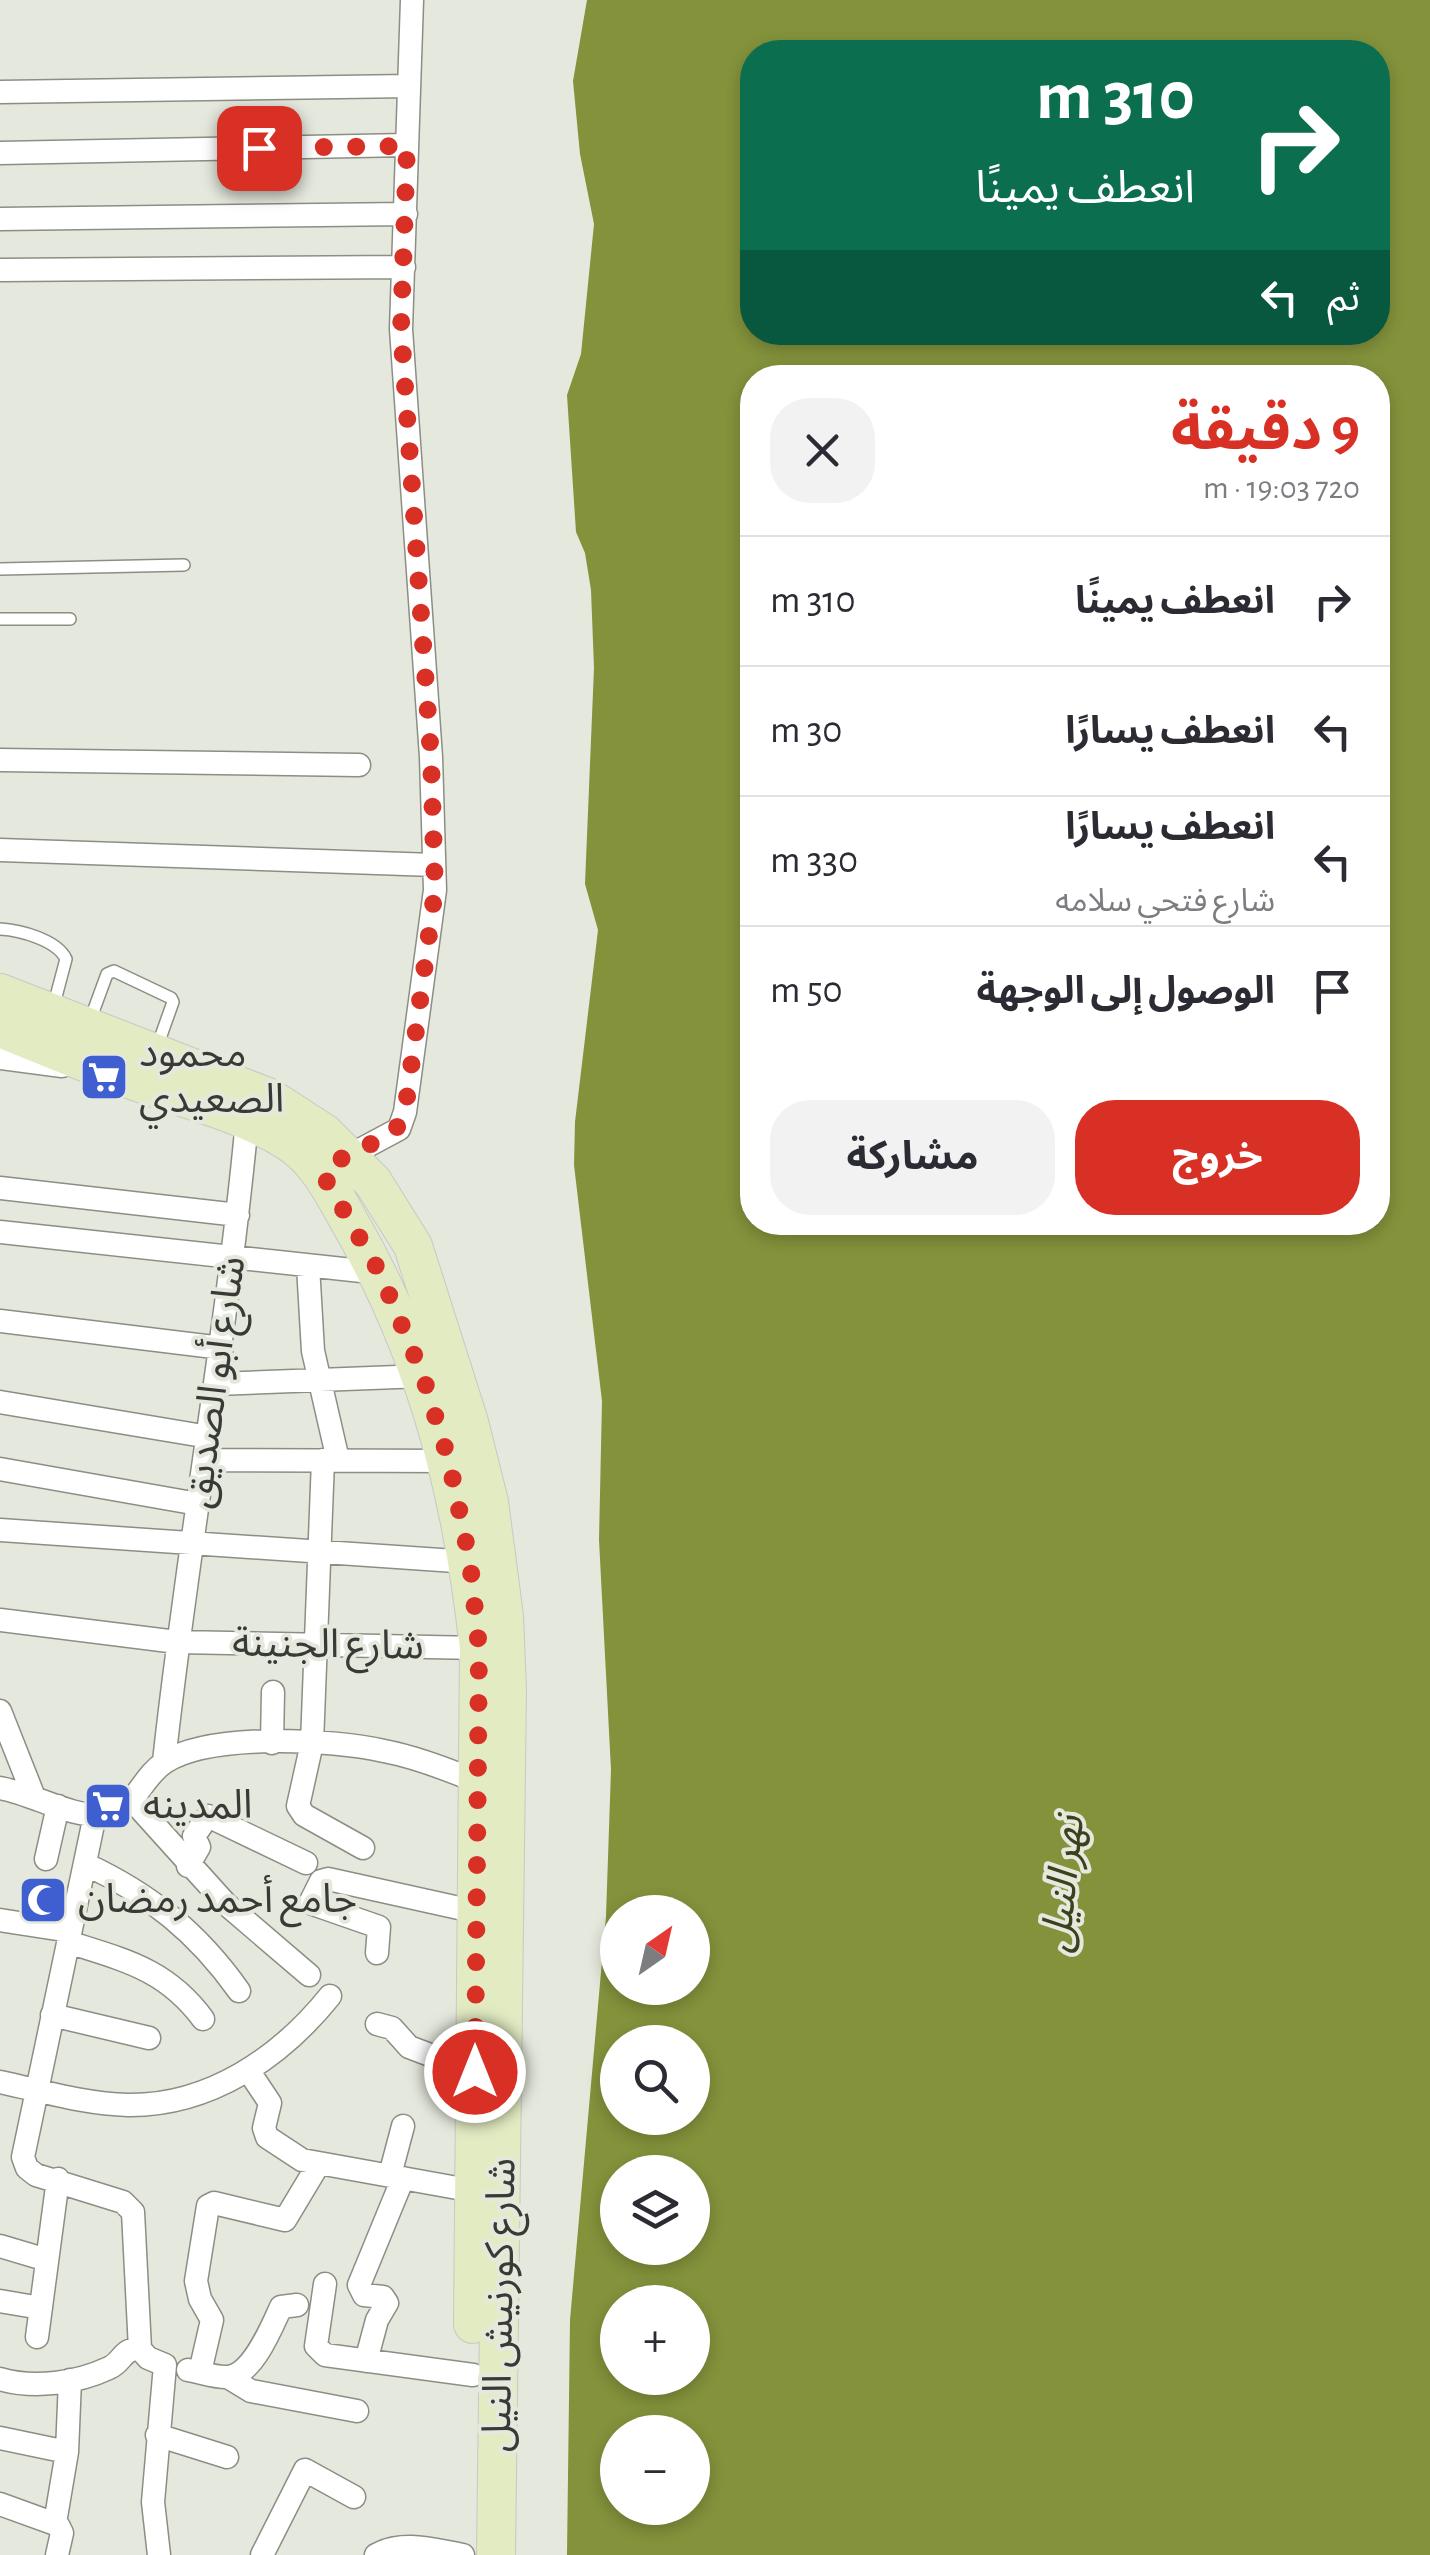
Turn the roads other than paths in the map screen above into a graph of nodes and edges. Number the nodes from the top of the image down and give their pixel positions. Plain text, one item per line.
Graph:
1 (412, 0) edge
2 (409, 86) junction
3 (0, 92) edge
4 (407, 146) junction
5 (0, 153) edge
6 (406, 214) junction
7 (0, 219) edge
8 (404, 267) junction
9 (0, 270) edge
10 (184, 564) dead end
11 (0, 569) edge
12 (0, 619) edge
13 (70, 619) dead end
14 (0, 760) edge
15 (359, 765) dead end
16 (0, 850) edge
17 (434, 864) junction
18 (0, 929) edge
19 (0, 993) edge
20 (52, 1012) junction
21 (88, 1026) junction
22 (0, 1028) edge
23 (156, 1052) junction
24 (0, 1058) edge
25 (110, 1073) junction
26 (247, 1120) junction
27 (335, 1165) junction
28 (0, 1188) edge
29 (238, 1214) junction
30 (0, 1232) edge
31 (233, 1259) junction
32 (308, 1266) junction
33 (380, 1273) junction
34 (0, 1320) edge
35 (222, 1348) junction
36 (423, 1376) junction
37 (319, 1380) junction
38 (216, 1384) junction
39 (0, 1402) edge
40 (208, 1436) junction
41 (205, 1460) junction
42 (331, 1460) junction
43 (449, 1461) junction
44 (0, 1469) edge
45 (198, 1504) junction
46 (0, 1530) edge
47 (192, 1544) junction
48 (320, 1553) junction
49 (470, 1562) junction
50 (0, 1620) edge
51 (176, 1642) junction
52 (317, 1644) junction
53 (479, 1648) junction
54 (273, 1692) dead end
55 (0, 1711) edge
56 (272, 1743) junction
57 (312, 1743) junction
58 (164, 1762) junction
59 (478, 1782) junction
60 (0, 1788) edge
61 (34, 1797) junction
62 (133, 1801) junction
63 (58, 1806) junction
64 (95, 1815) junction
65 (363, 1848) dead end
66 (46, 1859) dead end
67 (306, 1863) dead end
68 (85, 1864) junction
69 (188, 1866) junction
70 (476, 1912) junction
71 (0, 1920) edge
72 (69, 1936) junction
73 (377, 1953) dead end
74 (310, 1975) dead end
75 (239, 1991) dead end
76 (330, 1996) dead end
77 (52, 2015) junction
78 (203, 2019) dead end
79 (376, 2024) dead end
80 (149, 2038) dead end
81 (248, 2070) junction
82 (475, 2072) junction
83 (0, 2082) edge
84 (36, 2089) junction
85 (404, 2126) dead end
86 (0, 2151) edge
87 (23, 2157) junction
88 (318, 2164) junction
89 (396, 2176) junction
90 (58, 2180) junction
91 (474, 2191) junction
92 (0, 2246) edge
93 (47, 2260) junction
94 (325, 2284) dead end
95 (0, 2301) edge
96 (297, 2304) dead end
97 (41, 2308) junction
98 (37, 2337) dead end
99 (140, 2349) junction
100 (366, 2361) junction
101 (165, 2366) junction
102 (200, 2372) junction
103 (473, 2375) junction
104 (228, 2378) junction
105 (0, 2380) edge
106 (70, 2380) junction
107 (357, 2411) dead end
108 (157, 2435) junction
109 (0, 2438) edge
110 (66, 2452) junction
111 (227, 2457) dead end
112 (354, 2497) dead end
113 (0, 2504) edge
114 (55, 2523) junction
115 (57, 2555) edge
116 (159, 2555) edge
117 (262, 2555) edge
118 (376, 2555) edge
119 (463, 2555) edge
120 (471, 2555) edge
121 (496, 2555) edge

1 - 2 street
2 - 3 street
2 - 4 street
4 - 5 street
4 - 6 street
6 - 7 street
6 - 8 street
8 - 9 street
8 - 17 street
10 - 11 lane
12 - 13 lane
14 - 15 street
16 - 17 street
17 - 27 street
18 - 20 lane
19 - 20 main road, شارع كورنيش النيل
20 - 21 main road, شارع كورنيش النيل
21 - 23 main road, شارع كورنيش النيل
21 - 23 lane
22 - 25 main road, شارع كورنيش النيل
23 - 27 main road, شارع كورنيش النيل
24 - 25 street
25 - 26 main road, شارع كورنيش النيل
26 - 27 main road, شارع كورنيش النيل
26 - 29 street, شارع أبو الصديق
27 - 33 main road, شارع كورنيش النيل
27 - 121 main road, شارع كورنيش النيل
28 - 29 street
29 - 31 street, شارع أبو الصديق
30 - 31 street
31 - 32 street
31 - 35 street, شارع أبو الصديق
32 - 33 street
32 - 37 street
33 - 36 main road, شارع كورنيش النيل
34 - 35 street
35 - 38 street, شارع أبو الصديق
36 - 37 street
36 - 43 main road, شارع كورنيش النيل
37 - 38 street
37 - 42 street
38 - 40 street, شارع أبو الصديق
39 - 40 street
40 - 41 street, شارع أبو الصديق
41 - 42 street
41 - 45 street, شارع أبو الصديق
42 - 43 street
42 - 48 street
43 - 49 main road, شارع كورنيش النيل
44 - 45 street
45 - 47 street, شارع أبو الصديق
46 - 47 street
47 - 48 street
47 - 51 street, شارع أبو الصديق
48 - 49 street
48 - 52 street
49 - 53 main road, شارع كورنيش النيل
50 - 51 street, شارع الجنينة
51 - 52 street, شارع الجنينة
51 - 58 street, شارع أبو الصديق
52 - 53 street, شارع الجنينة
52 - 57 street
53 - 59 main road, شارع كورنيش النيل
54 - 56 street
55 - 61 street
56 - 57 street
56 - 58 street
57 - 59 street
57 - 65 street
58 - 62 street
59 - 70 main road, شارع كورنيش النيل
60 - 61 street
61 - 63 street
62 - 64 street
62 - 69 street
63 - 64 street
63 - 66 street
64 - 68 street
67 - 69 street
68 - 72 street
68 - 75 street
69 - 74 street
70 - 73 street
70 - 82 main road, شارع كورنيش النيل
71 - 72 street
72 - 77 street
72 - 78 street
76 - 81 street
77 - 80 street
77 - 84 street
79 - 82 street
81 - 84 street
81 - 88 street
82 - 91 main road, شارع كورنيش النيل
83 - 84 street
84 - 87 street
85 - 89 street
86 - 87 street
87 - 90 street
88 - 89 street
88 - 102 street
89 - 91 street
89 - 100 street
90 - 93 street
90 - 99 street
91 - 103 main road, شارع كورنيش النيل
92 - 93 street
93 - 97 street
94 - 100 street
95 - 97 street
96 - 104 street
97 - 98 street
99 - 101 street
99 - 106 street
100 - 103 street
101 - 102 street
101 - 108 street
102 - 104 street
103 - 120 main road, شارع كورنيش النيل
104 - 107 street
105 - 106 street
106 - 110 street
108 - 111 street
108 - 116 street
109 - 110 street
110 - 114 street
112 - 117 street
113 - 114 street
114 - 115 street
118 - 119 street

